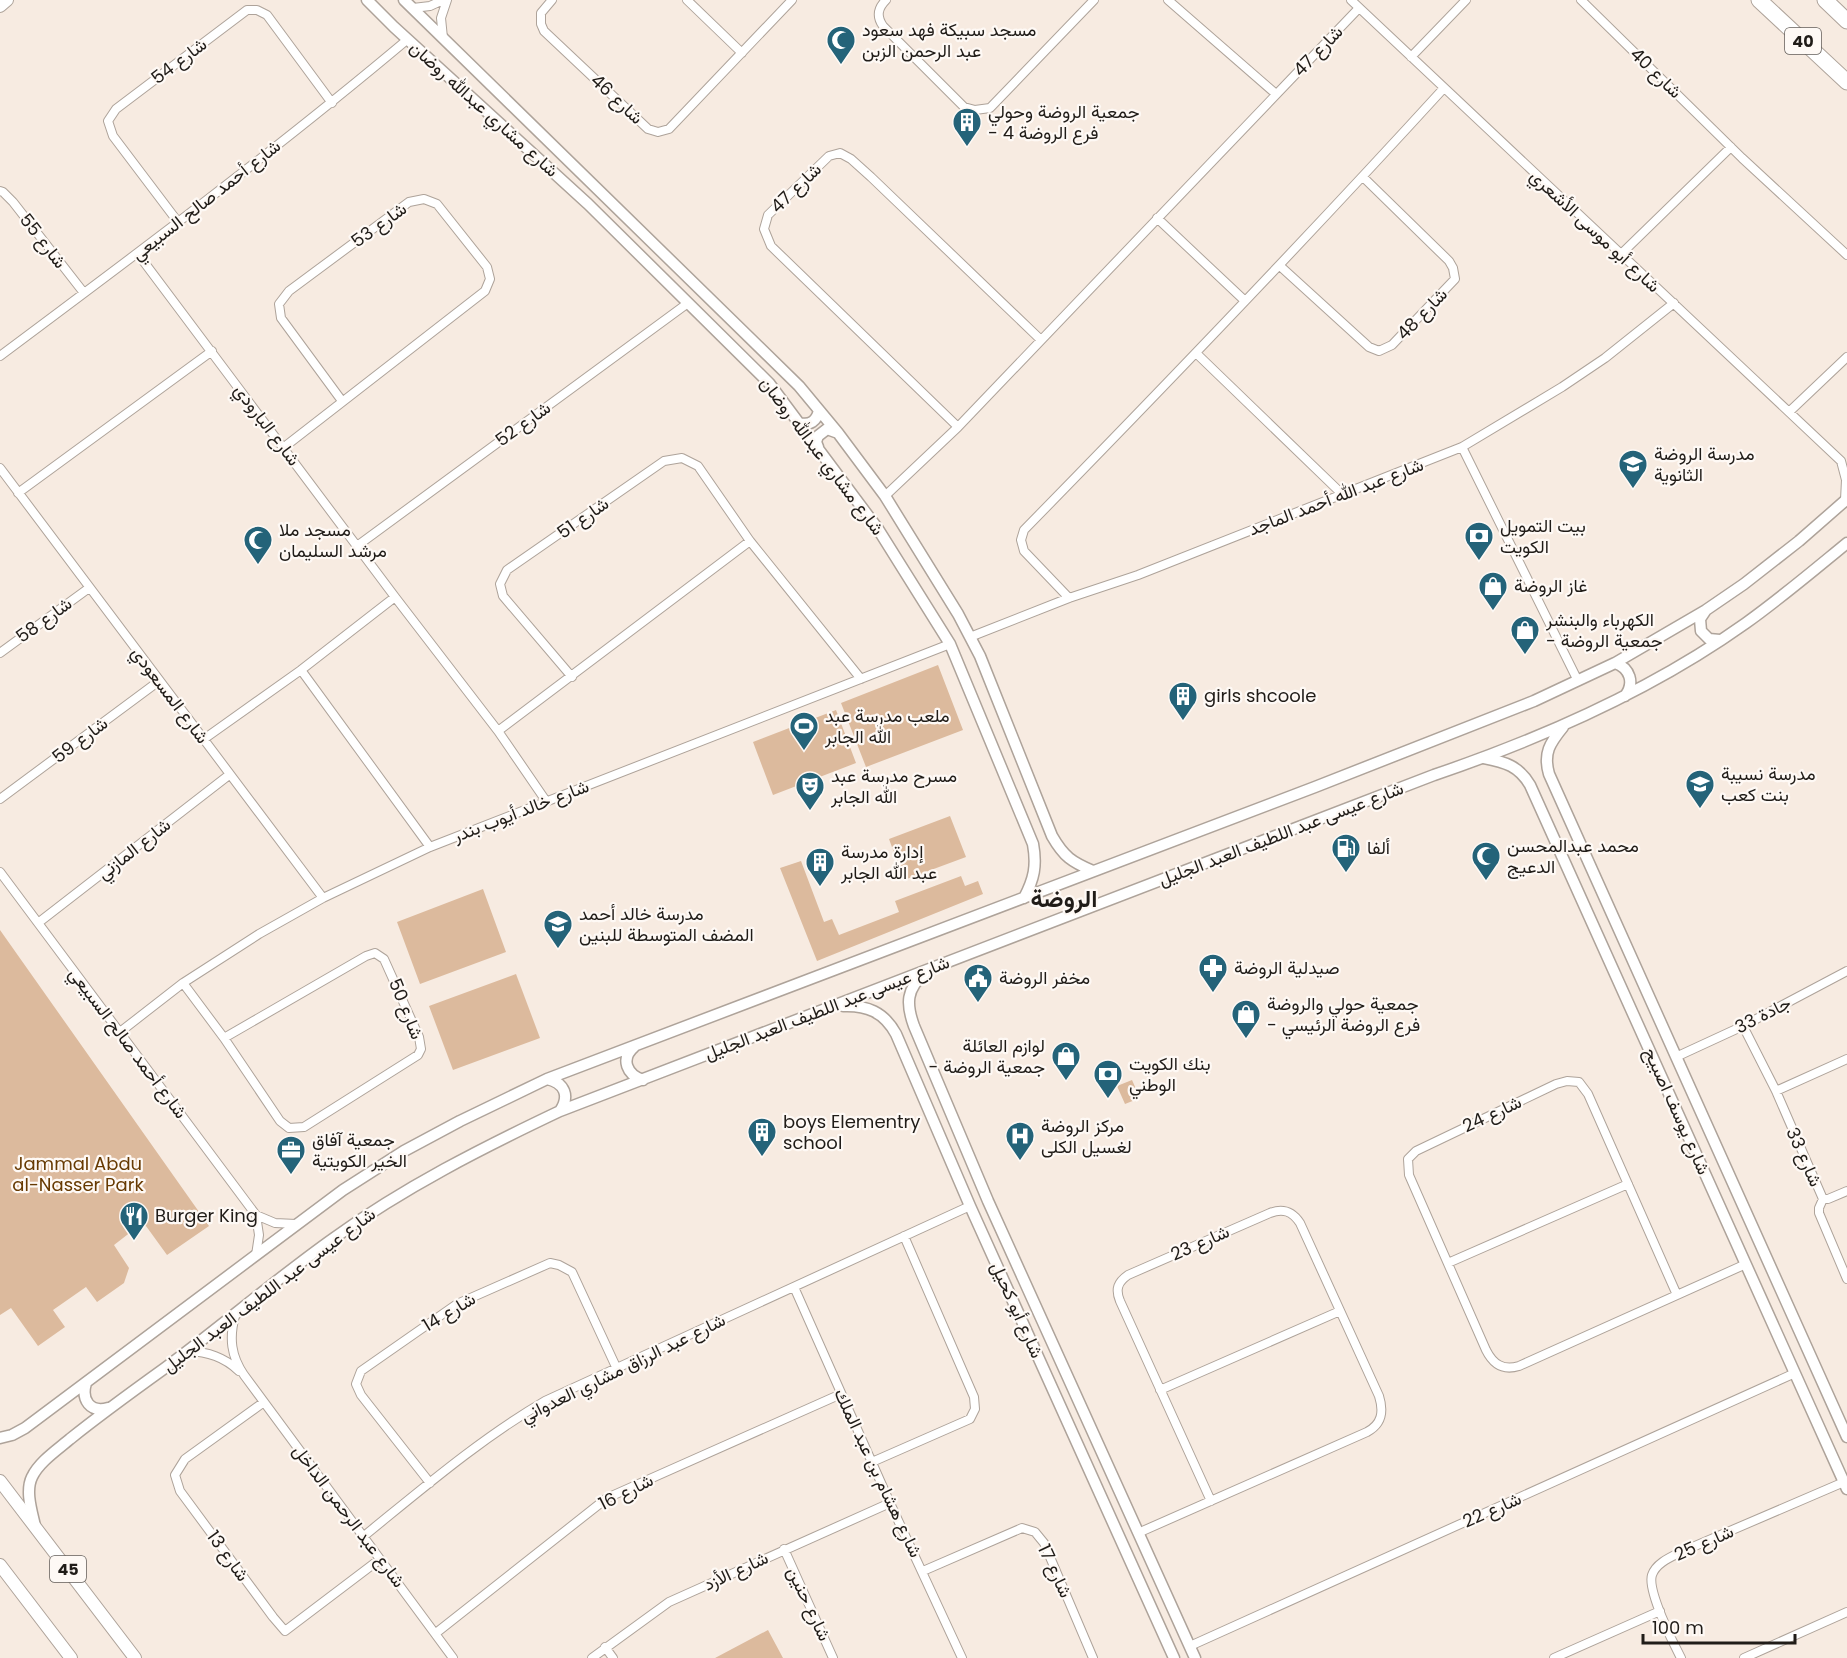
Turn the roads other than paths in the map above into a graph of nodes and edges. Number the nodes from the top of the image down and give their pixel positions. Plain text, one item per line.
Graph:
1 (7, 0) edge
2 (367, 0) edge
3 (404, 0) edge
4 (445, 0) edge
5 (552, 0) edge
6 (687, 0) edge
7 (792, 0) edge
8 (886, 0) edge
9 (1094, 0) edge
10 (1168, 0) edge
11 (1351, 0) edge
12 (1466, 0) edge
13 (1581, 0) edge
14 (1759, 0) edge
15 (1825, 0) edge
16 (0, 6) edge
17 (413, 8) junction
18 (1359, 8) junction
19 (1847, 21) edge
20 (408, 39) junction
21 (443, 39) junction
22 (742, 53) junction
23 (1411, 57) junction
24 (1843, 79) edge
25 (1444, 88) junction
26 (1276, 94) junction
27 (332, 103) junction
28 (530, 122) junction
29 (511, 134) junction
30 (1731, 147) junction
31 (559, 151) junction
32 (545, 165) junction
33 (1363, 177) junction
34 (0, 192) edge
35 (1157, 218) junction
36 (178, 222) junction
37 (138, 254) junction
38 (1620, 255) junction
39 (1847, 255) edge
40 (1280, 266) junction
41 (84, 293) junction
42 (1244, 300) junction
43 (688, 303) junction
44 (1674, 303) junction
45 (1041, 340) junction
46 (212, 351) junction
47 (1197, 354) junction
48 (0, 356) edge
49 (1847, 357) edge
50 (342, 401) junction
51 (819, 410) junction
52 (1789, 412) junction
53 (799, 423) junction
54 (958, 427) junction
55 (838, 433) junction
56 (818, 447) junction
57 (1461, 447) junction
58 (283, 448) junction
59 (1844, 461) edge
60 (0, 468) edge
61 (18, 493) junction
62 (1341, 493) junction
63 (885, 496) junction
64 (1846, 499) edge
65 (750, 541) junction
66 (1847, 543) edge
67 (357, 546) junction
68 (89, 588) junction
69 (395, 597) junction
70 (1069, 598) junction
71 (1706, 610) junction
72 (970, 637) junction
73 (1720, 640) junction
74 (950, 644) junction
75 (0, 653) edge
76 (1615, 663) junction
77 (301, 670) junction
78 (572, 677) junction
79 (861, 679) junction
80 (159, 681) junction
81 (1578, 681) junction
82 (1624, 696) junction
83 (1566, 723) junction
84 (498, 731) junction
85 (204, 739) junction
86 (1016, 748) junction
87 (998, 758) junction
88 (1484, 758) junction
89 (229, 775) junction
90 (0, 799) edge
91 (546, 801) junction
92 (430, 846) junction
93 (1581, 847) junction
94 (1563, 858) junction
95 (1093, 871) junction
96 (0, 872) edge
97 (1594, 875) junction
98 (1575, 884) junction
99 (323, 898) junction
100 (1024, 898) junction
101 (38, 923) junction
102 (932, 968) junction
103 (1847, 971) edge
104 (183, 983) junction
105 (828, 1009) junction
106 (1743, 1026) junction
107 (120, 1032) junction
108 (918, 1035) junction
109 (224, 1038) junction
110 (900, 1042) junction
111 (636, 1045) junction
112 (1678, 1056) junction
113 (1847, 1059) edge
114 (547, 1079) junction
115 (643, 1080) junction
116 (1776, 1091) junction
117 (560, 1110) junction
118 (1628, 1184) junction
119 (1847, 1191) edge
120 (1823, 1199) junction
121 (970, 1206) junction
122 (256, 1215) junction
123 (296, 1224) junction
124 (904, 1236) junction
125 (256, 1255) junction
126 (1448, 1263) junction
127 (1746, 1264) junction
128 (1847, 1279) edge
129 (794, 1287) junction
130 (1677, 1295) junction
131 (1340, 1311) junction
132 (235, 1316) junction
133 (188, 1351) junction
134 (617, 1369) junction
135 (1795, 1373) junction
136 (244, 1375) junction
137 (86, 1383) junction
138 (1160, 1390) junction
139 (841, 1394) junction
140 (264, 1402) junction
141 (1080, 1406) junction
142 (109, 1408) junction
143 (1064, 1413) junction
144 (1839, 1419) junction
145 (1820, 1428) junction
146 (1091, 1430) junction
147 (1074, 1437) junction
148 (1847, 1437) edge
149 (0, 1438) edge
150 (1847, 1443) edge
151 (1831, 1453) junction
152 (872, 1462) junction
153 (0, 1481) edge
154 (430, 1483) junction
155 (1845, 1486) edge
156 (1211, 1501) junction
157 (890, 1503) junction
158 (35, 1526) junction
159 (1138, 1533) junction
160 (364, 1536) junction
161 (784, 1549) junction
162 (380, 1559) junction
163 (0, 1565) edge
164 (923, 1571) junction
165 (1660, 1611) junction
166 (1847, 1612) edge
167 (436, 1633) junction
168 (605, 1647) junction
169 (1190, 1647) junction
170 (71, 1658) edge
171 (135, 1658) edge
172 (453, 1658) edge
173 (592, 1658) edge
174 (613, 1658) edge
175 (833, 1658) edge
176 (962, 1658) edge
177 (1094, 1658) edge
178 (1174, 1658) edge
179 (1195, 1658) edge
180 (1554, 1658) edge
181 (1681, 1658) edge
182 (1744, 1658) edge

1 - 16 main road
2 - 20 street, شارع مشاري عبدالله روضان
3 - 17 street, شارع مشاري عبدالله روضان
4 - 17 street
4 - 21 street
5 - 22 street, شارع 46
6 - 22 street
7 - 22 street, شارع 46
8 - 9 street
10 - 26 street
11 - 18 street, شارع أبو موسى الأشعري
12 - 23 street
13 - 30 street, شارع 40
14 - 24 highway, 40
15 - 19 highway, 40
17 - 21 street, شارع مشاري عبدالله روضان
18 - 23 street, شارع أبو موسى الأشعري
18 - 26 street, شارع 47
20 - 27 street, شارع أحمد صالح السبيعي
20 - 29 street, شارع مشاري عبدالله روضان
21 - 28 street, شارع مشاري عبدالله روضان
23 - 25 street, شارع أبو موسى الأشعري
25 - 33 street
25 - 38 street, شارع أبو موسى الأشعري
26 - 35 street, شارع 47
27 - 36 street, شارع أحمد صالح السبيعي
27 - 36 street, شارع 54
28 - 29 street
28 - 31 street, شارع مشاري عبدالله روضان
29 - 32 street, شارع مشاري عبدالله روضان
30 - 38 street
30 - 39 street, شارع 40
31 - 32 street
31 - 51 street, شارع مشاري عبدالله روضان
32 - 43 street, شارع مشاري عبدالله روضان
33 - 40 street
33 - 40 street, شارع 48
34 - 41 street, شارع 55
35 - 42 street
35 - 45 street, شارع 47
36 - 37 street, شارع أحمد صالح السبيعي
37 - 41 street, شارع أحمد صالح السبيعي
37 - 46 street, شارع البارودي
38 - 44 street, شارع أبو موسى الأشعري
40 - 42 street
41 - 48 street, شارع أحمد صالح السبيعي
42 - 47 street
43 - 53 street, شارع مشاري عبدالله روضان
43 - 67 street, شارع 52
44 - 52 street, شارع أبو موسى الأشعري
44 - 57 street, شارع عبد الله أحمد الماجد
45 - 54 street, شارع 47
45 - 54 street, شارع 47
46 - 58 street, شارع البارودي
46 - 61 street
47 - 62 street
47 - 70 street
49 - 52 street
50 - 50 street, شارع 53
50 - 58 street, شارع 53
51 - 53 street
51 - 55 street, شارع مشاري عبدالله روضان
52 - 59 street, شارع أبو موسى الأشعري
53 - 56 street, شارع مشاري عبدالله روضان
54 - 63 street, شارع 47
55 - 56 street
55 - 63 street, شارع مشاري عبدالله روضان
56 - 74 street, شارع مشاري عبدالله روضان
57 - 62 street, شارع عبد الله أحمد الماجد
57 - 81 street
58 - 67 street, شارع البارودي
59 - 64 street, شارع أبو موسى الأشعري
60 - 61 street, شارع المسعودي
61 - 68 street, شارع المسعودي
62 - 70 street, شارع عبد الله أحمد الماجد
63 - 72 street, شارع مشاري عبدالله روضان
64 - 71 street, شارع عيسى عبد اللطيف العبد الجليل
65 - 78 street
65 - 78 street, شارع 51
65 - 79 street, شارع 51
66 - 73 street, شارع عيسى عبد اللطيف العبد الجليل
67 - 69 street, شارع البارودي
68 - 75 street, شارع 58
68 - 80 street, شارع المسعودي
69 - 77 street
69 - 84 street, شارع البارودي
70 - 72 street, شارع عبد الله أحمد الماجد
71 - 73 street
71 - 76 street, شارع عيسى عبد اللطيف العبد الجليل
72 - 86 street, شارع مشاري عبدالله روضان
73 - 82 street, شارع عيسى عبد اللطيف العبد الجليل
74 - 79 street, شارع خالد أيوب بندر
74 - 87 street, شارع مشاري عبدالله روضان
76 - 81 street, شارع عيسى عبد اللطيف العبد الجليل
76 - 82 street
77 - 85 street
77 - 92 street
78 - 84 street
79 - 91 street, شارع خالد أيوب بندر
80 - 85 street, شارع المسعودي
80 - 90 street, شارع 59
81 - 95 street, شارع عيسى عبد اللطيف العبد الجليل
82 - 83 street, شارع عيسى عبد اللطيف العبد الجليل
83 - 88 street, شارع عيسى عبد اللطيف العبد الجليل
83 - 93 street, شارع يوسف اصبيح
84 - 91 street, شارع البارودي
85 - 89 street, شارع المسعودي
86 - 87 street
86 - 95 street, شارع مشاري عبدالله روضان
87 - 100 street, شارع مشاري عبدالله روضان
88 - 94 street, شارع يوسف اصبيح
88 - 102 street, شارع عيسى عبد اللطيف العبد الجليل
89 - 99 street, شارع المسعودي
89 - 101 street, شارع المازني
91 - 92 street, شارع خالد أيوب بندر
92 - 99 street, شارع خالد أيوب بندر
93 - 94 street
93 - 97 street, شارع يوسف اصبيح
94 - 98 street, شارع يوسف اصبيح
95 - 100 street, شارع عيسى عبد اللطيف العبد الجليل
96 - 101 street, شارع أحمد صالح السبيعي
97 - 98 street
97 - 112 street, شارع يوسف اصبيح
98 - 127 street, شارع يوسف اصبيح
99 - 104 street, شارع خالد أيوب بندر
100 - 111 street, شارع عيسى عبد اللطيف العبد الجليل
101 - 107 street, شارع أحمد صالح السبيعي
102 - 105 street, شارع عيسى عبد اللطيف العبد الجليل
102 - 108 street, شارع أبو كحيل
103 - 106 street, جادة 33
104 - 107 street, شارع خالد أيوب بندر
104 - 109 street, شارع 50
105 - 110 street, شارع أبو كحيل
105 - 115 street, شارع عيسى عبد اللطيف العبد الجليل
106 - 112 street, جادة 33
106 - 116 street, شارع 33
107 - 122 street, شارع أحمد صالح السبيعي
108 - 110 street
108 - 141 street, شارع أبو كحيل
109 - 109 street, شارع 50
110 - 121 street, شارع أبو كحيل
111 - 114 street, شارع عيسى عبد اللطيف العبد الجليل
111 - 115 street
112 - 144 street, شارع يوسف اصبيح
113 - 116 street
114 - 117 street
114 - 123 street, شارع عيسى عبد اللطيف العبد الجليل
115 - 117 street, شارع عيسى عبد اللطيف العبد الجليل
116 - 120 street, شارع 33
117 - 132 street, شارع عيسى عبد اللطيف العبد الجليل
118 - 126 street
118 - 126 street, شارع 24
118 - 130 street, شارع 24
119 - 120 street, شارع 33
120 - 128 street
121 - 124 street, شارع عبد الرزاق مشاري العدواني
121 - 143 street, شارع أبو كحيل
122 - 123 street
122 - 125 street
123 - 125 street, شارع عيسى عبد اللطيف العبد الجليل
124 - 129 street, شارع عبد الرزاق مشاري العدواني
124 - 152 street
125 - 137 street, شارع عيسى عبد اللطيف العبد الجليل
126 - 130 street, شارع 24
127 - 130 street, شارع 24
127 - 135 street, شارع يوسف اصبيح
129 - 134 street, شارع عبد الرزاق مشاري العدواني
129 - 139 street, شارع هشام بن عبد الملك
131 - 138 street
131 - 138 street, شارع 23
131 - 156 street, شارع 23
132 - 133 street, شارع عيسى عبد اللطيف العبد الجليل
132 - 136 street, شارع عبد الرحمن الداخل
133 - 136 street, شارع عبد الرحمن الداخل
133 - 142 street, شارع عيسى عبد اللطيف العبد الجليل
134 - 154 street, شارع عبد الرزاق مشاري العدواني
134 - 154 street, شارع 14
135 - 145 street, شارع يوسف اصبيح
135 - 169 street, شارع 22
136 - 140 street, شارع عبد الرحمن الداخل
137 - 142 street
137 - 149 street, شارع عيسى عبد اللطيف العبد الجليل
138 - 156 street, شارع 23
139 - 152 street, شارع هشام بن عبد الملك
139 - 167 street, شارع 16
140 - 160 street, شارع عبد الرحمن الداخل
140 - 162 street, شارع 13
141 - 143 street
141 - 146 street, شارع أبو كحيل
142 - 158 street, شارع عيسى عبد اللطيف العبد الجليل
143 - 147 street, شارع أبو كحيل
144 - 145 street
144 - 148 street, شارع يوسف اصبيح
145 - 151 street, شارع يوسف اصبيح
146 - 147 street
146 - 159 street, شارع أبو كحيل
147 - 178 street, شارع أبو كحيل
150 - 151 street
151 - 155 street, شارع يوسف اصبيح
152 - 157 street, شارع هشام بن عبد الملك
153 - 158 main road, 45
154 - 160 street, شارع عبد الرزاق مشاري العدواني
155 - 165 street, شارع 25
156 - 159 street, شارع 23
157 - 161 street, شارع الأزد
157 - 164 street, شارع هشام بن عبد الملك
158 - 171 main road, 45
159 - 169 street, شارع أبو كحيل
160 - 162 street, شارع عبد الرحمن الداخل
161 - 168 street, شارع الأزد
161 - 175 street, شارع حنين
162 - 167 street, شارع عبد الرحمن الداخل
163 - 170 main road
164 - 176 street, شارع هشام بن عبد الملك
164 - 177 street, شارع 17
165 - 180 street
165 - 181 street, شارع 25
166 - 182 street
167 - 172 street, شارع عبد الرحمن الداخل
168 - 173 street, شارع الأزد
168 - 174 street
169 - 179 street, شارع أبو كحيل

